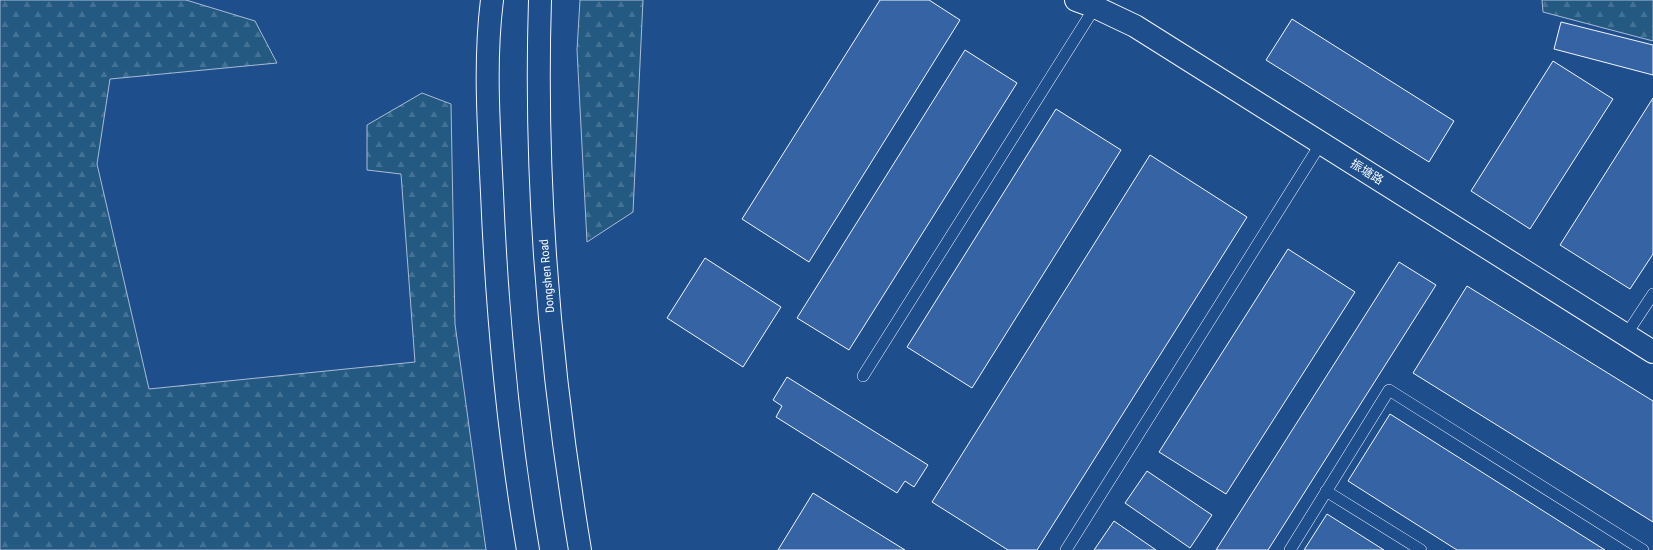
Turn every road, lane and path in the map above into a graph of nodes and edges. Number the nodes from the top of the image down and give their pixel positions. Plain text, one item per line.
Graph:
1 (492, 0) edge
2 (540, 0) edge
3 (1086, 3) edge
4 (1321, 143) junction
5 (1653, 294) edge
6 (1626, 335) junction
7 (1653, 352) edge
8 (863, 376) dead end
9 (1326, 491) junction
10 (528, 550) edge
11 (580, 550) edge
12 (1066, 550) edge
13 (1290, 550) edge
14 (1421, 550) edge
15 (1643, 550) edge

1 - 10 main road
2 - 11 main road, Dongshen Road
3 - 4 main road, 振塘路
3 - 8 lane
4 - 6 main road, 振塘路
4 - 12 lane
5 - 6 lane
6 - 7 main road, 振塘路
9 - 13 lane
9 - 14 lane
9 - 15 lane

